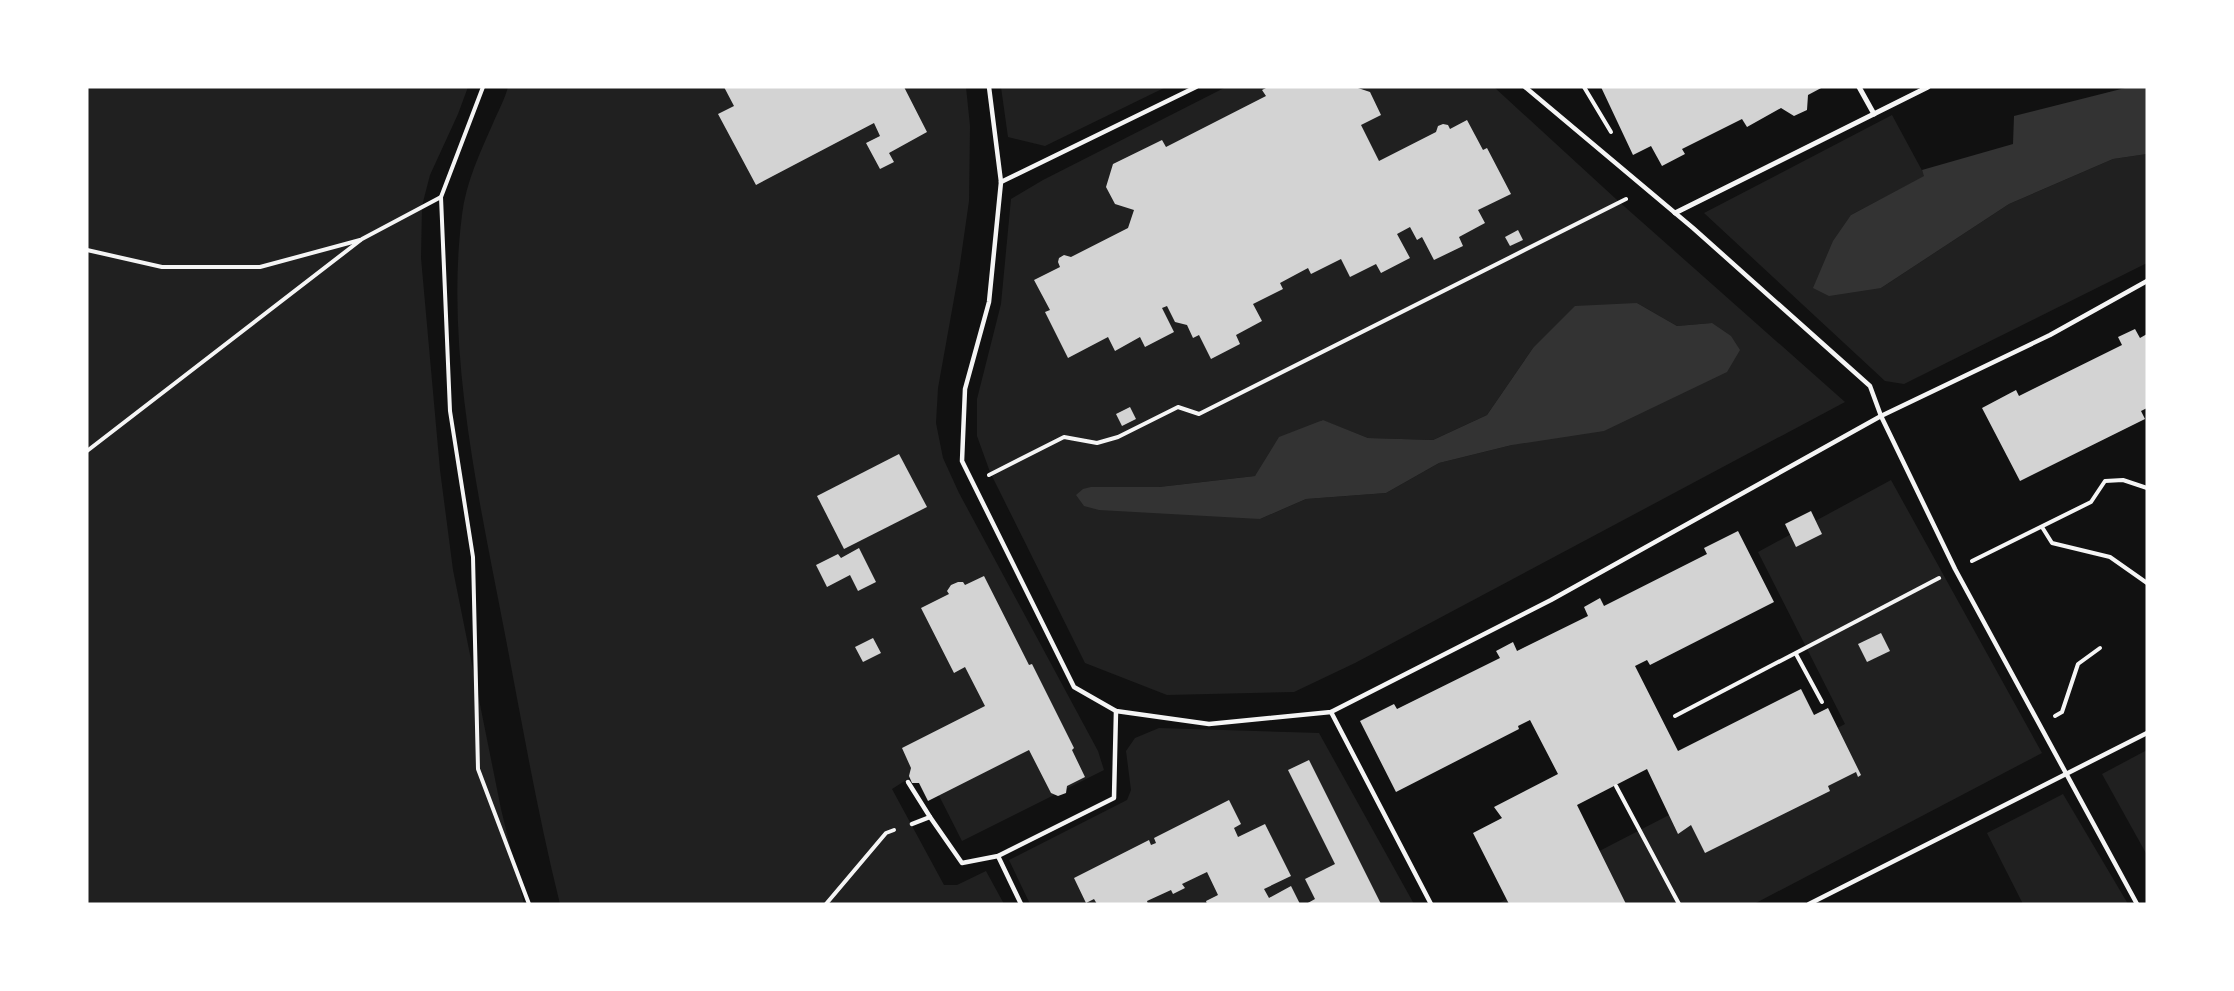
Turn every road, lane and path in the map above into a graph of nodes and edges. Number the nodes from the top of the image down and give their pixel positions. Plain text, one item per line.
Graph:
1 (483, 87) edge
2 (989, 87) edge
3 (1196, 87) edge
4 (1525, 87) edge
5 (1859, 87) edge
6 (1928, 87) edge
7 (1874, 114) junction
8 (1001, 182) junction
9 (1646, 189) junction
10 (441, 197) junction
11 (1675, 213) junction
12 (362, 239) junction
13 (87, 250) edge
14 (2147, 281) edge
15 (1881, 416) junction
16 (87, 451) edge
17 (973, 483) junction
18 (2147, 488) edge
19 (2042, 527) junction
20 (1955, 569) junction
21 (2147, 583) edge
22 (2100, 648) dead end
23 (1796, 654) junction
24 (1822, 702) dead end
25 (1116, 711) junction
26 (1331, 712) junction
27 (1675, 716) dead end
28 (2039, 727) junction
29 (2147, 733) edge
30 (2065, 775) junction
31 (908, 782) dead end
32 (1616, 786) dead end
33 (930, 817) junction
34 (912, 824) joint
35 (998, 856) junction
36 (528, 904) edge
37 (826, 904) edge
38 (1021, 904) edge
39 (1431, 904) edge
40 (1679, 904) edge
41 (1809, 904) edge
42 (2137, 904) edge

1 - 10 path
2 - 8 lane
3 - 8 lane
4 - 9 lane
5 - 7 street
6 - 7 street
7 - 11 street
8 - 17 lane
9 - 11 lane
9 - 17 path
10 - 12 path
10 - 36 path
11 - 15 lane
12 - 13 path
12 - 16 path
14 - 15 lane
15 - 20 lane
15 - 26 lane
17 - 25 lane
18 - 19 path
19 - 20 path
19 - 21 path
20 - 23 path
20 - 28 lane
22 - 28 path
23 - 24 path
23 - 27 path
25 - 26 lane
25 - 35 lane
26 - 39 lane
28 - 30 lane
29 - 30 lane
30 - 41 lane
30 - 42 lane
31 - 33 lane
32 - 40 path
33 - 34 lane
33 - 35 lane
34 - 37 path
35 - 38 lane

